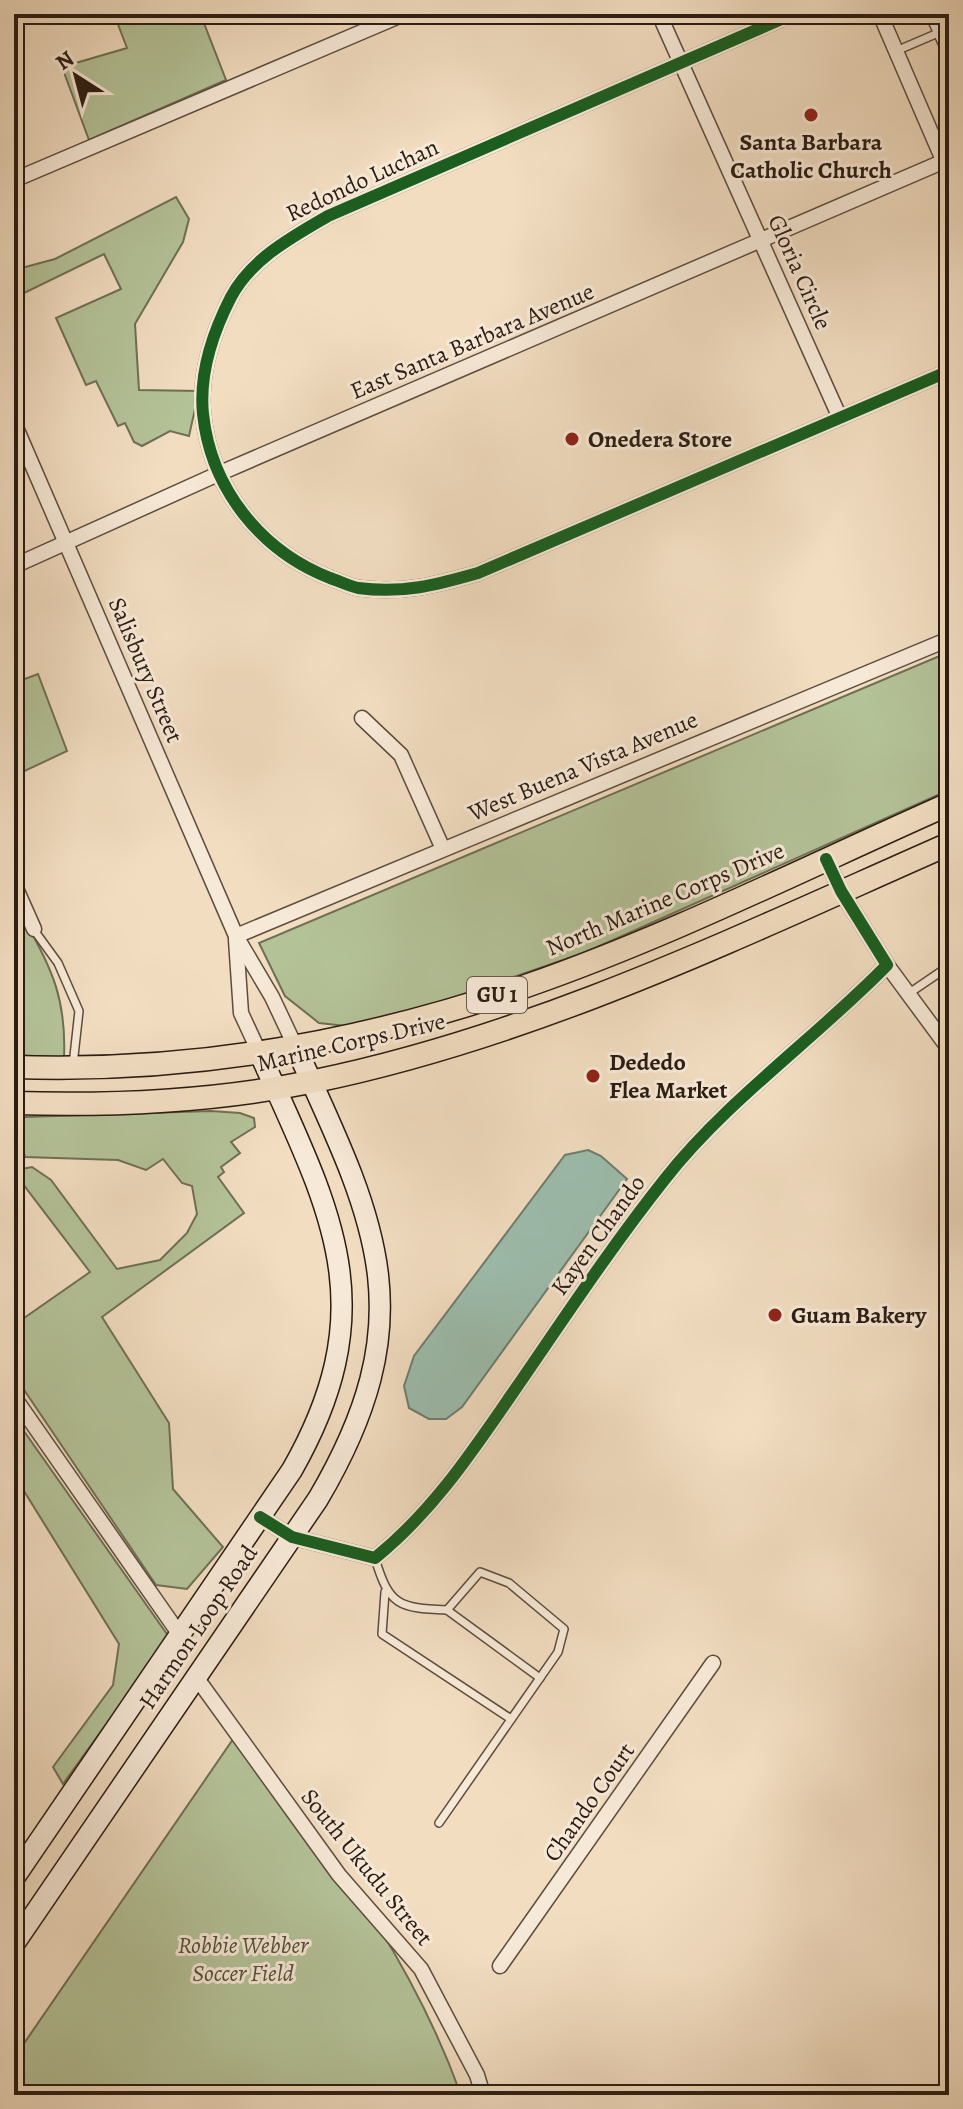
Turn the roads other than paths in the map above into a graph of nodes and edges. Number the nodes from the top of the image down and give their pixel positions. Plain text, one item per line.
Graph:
1 (404, 14) edge
2 (659, 14) edge
3 (793, 14) edge
4 (880, 14) edge
5 (929, 14) edge
6 (938, 33) junction
7 (896, 51) junction
8 (949, 59) edge
9 (679, 63) junction
10 (947, 165) edge
11 (14, 180) edge
12 (762, 241) junction
13 (949, 371) edge
14 (840, 418) junction
15 (14, 423) edge
16 (218, 474) junction
17 (68, 542) junction
18 (14, 566) edge
19 (949, 639) edge
20 (362, 718) dead end
21 (949, 804) edge
22 (949, 844) edge
23 (443, 849) junction
24 (826, 859) junction
25 (14, 884) edge
26 (841, 891) junction
27 (34, 929) joint
28 (236, 936) junction
29 (887, 965) junction
30 (949, 966) edge
31 (908, 994) junction
32 (946, 1040) edge
33 (296, 1048) junction
34 (260, 1054) junction
35 (14, 1067) edge
36 (73, 1067) junction
37 (312, 1082) junction
38 (275, 1087) junction
39 (14, 1103) edge
40 (14, 1397) edge
41 (260, 1517) junction
42 (292, 1537) junction
43 (375, 1558) junction
44 (385, 1592) junction
45 (447, 1610) junction
46 (180, 1635) junction
47 (713, 1663) dead end
48 (196, 1677) junction
49 (540, 1678) junction
50 (511, 1719) junction
51 (439, 1823) dead end
52 (14, 1878) edge
53 (14, 1944) edge
54 (500, 1966) dead end
55 (483, 2095) edge

1 - 11 street
2 - 9 street, Gloria Circle
3 - 9 street, Redondo Luchan
4 - 7 street
5 - 6 lane
6 - 7 lane
6 - 8 lane
7 - 10 street
9 - 12 street, Gloria Circle
9 - 16 street, Redondo Luchan
10 - 12 street, East Santa Barbara Avenue
12 - 14 street, Gloria Circle
12 - 16 street, East Santa Barbara Avenue
13 - 14 street, Redondo Luchan
14 - 16 street, Redondo Luchan
15 - 17 street, Salisbury Street
16 - 17 street, East Santa Barbara Avenue
17 - 18 street, East Santa Barbara Avenue
17 - 28 street, Salisbury Street
19 - 23 street, West Buena Vista Avenue
20 - 23 street
21 - 24 main road, North Marine Corps Drive / GU 1
22 - 26 main road, Marine Corps Drive / GU 1
23 - 28 street, West Buena Vista Avenue
24 - 26 street
24 - 33 main road, North Marine Corps Drive / GU 1
25 - 27 street
26 - 29 street
26 - 37 main road, Marine Corps Drive / GU 1
27 - 36 lane
28 - 33 street, Salisbury Street
28 - 34 street, Salisbury Street
29 - 31 street
29 - 43 street, Kayen Chando
30 - 31 lane
31 - 32 street
33 - 34 main road, North Marine Corps Drive / GU 1
33 - 37 main road, Harmon Loop Road
34 - 36 main road, North Marine Corps Drive / GU 1
34 - 38 main road, Harmon Loop Road
35 - 36 main road, North Marine Corps Drive / GU 1
37 - 38 main road, Marine Corps Drive / GU 1
37 - 42 main road, Harmon Loop Road
38 - 39 main road, Marine Corps Drive / GU 1
38 - 41 main road, Harmon Loop Road
40 - 46 street
41 - 42 street
41 - 46 main road, Harmon Loop Road
42 - 43 street
42 - 48 main road, Harmon Loop Road
43 - 44 lane
44 - 45 lane
44 - 50 lane
45 - 49 lane
45 - 49 lane
46 - 52 main road, Harmon Loop Road
47 - 54 street, Chando Court
48 - 53 main road, Harmon Loop Road
48 - 55 street, South Ukudu Street
49 - 50 lane
50 - 51 lane

